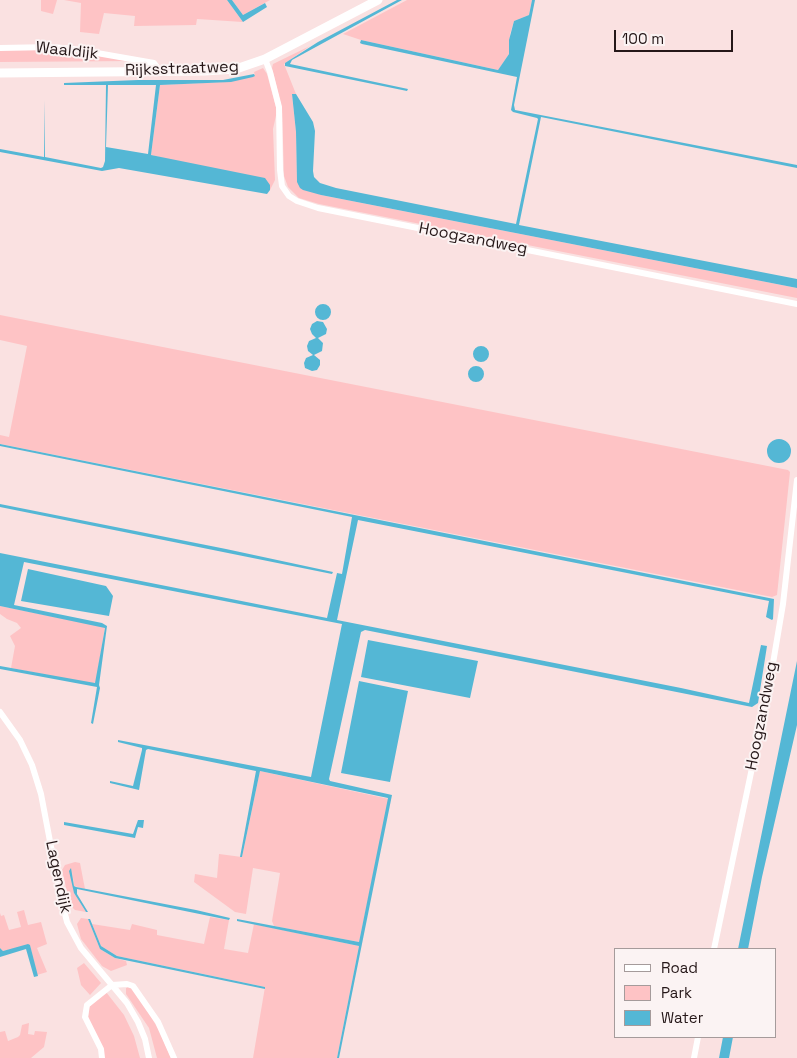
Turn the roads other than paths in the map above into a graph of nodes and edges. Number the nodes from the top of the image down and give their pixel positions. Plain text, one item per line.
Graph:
1 (378, 0) edge
2 (0, 48) edge
3 (265, 59) junction
4 (160, 71) junction
5 (0, 72) edge
6 (797, 304) edge
7 (797, 480) edge
8 (0, 712) edge
9 (714, 948) edge
10 (112, 986) junction
11 (698, 1038) edge
12 (102, 1058) edge
13 (149, 1058) edge
14 (174, 1058) edge
15 (694, 1058) edge

1 - 3 street, Rijksstraatweg
2 - 4 street, Waaldijk
3 - 4 street, Rijksstraatweg
3 - 6 street, Hoogzandweg
4 - 5 street, Rijksstraatweg
7 - 9 street, Hoogzandweg
8 - 10 street, Lagendijk
10 - 12 street
10 - 13 street, Lagendijk
10 - 14 street
11 - 15 street

